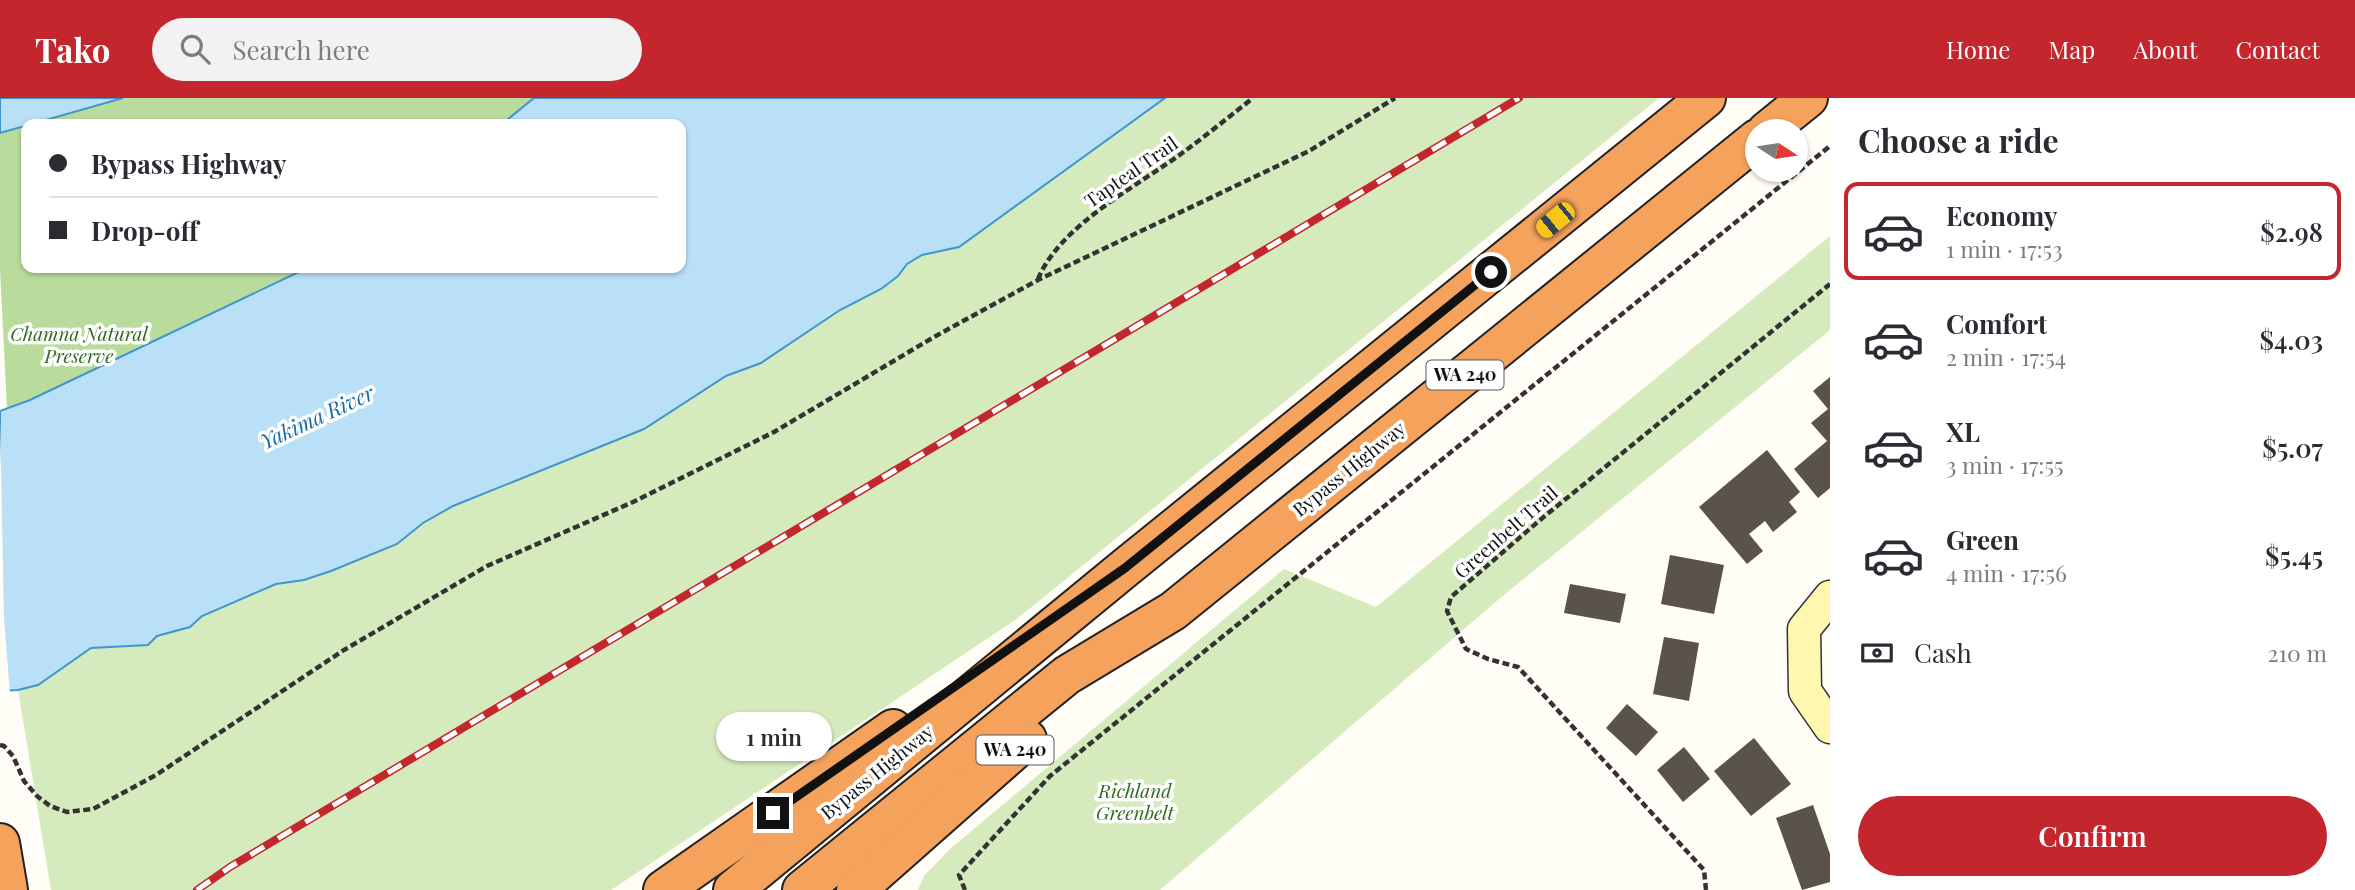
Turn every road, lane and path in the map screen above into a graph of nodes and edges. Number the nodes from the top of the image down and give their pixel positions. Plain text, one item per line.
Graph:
1 (1253, 98) edge
2 (1395, 98) edge
3 (1706, 98) edge
4 (1808, 98) edge
5 (1782, 119) edge
6 (1830, 146) edge
7 (1745, 149) edge
8 (1038, 280) junction
9 (1830, 284) edge
10 (1125, 568) junction
11 (1830, 597) edge
12 (1173, 611) junction
13 (1830, 727) edge
14 (0, 745) edge
15 (0, 843) edge
16 (8, 890) edge
17 (663, 890) edge
18 (733, 890) edge
19 (802, 890) edge
20 (856, 890) edge
21 (965, 890) edge
22 (1706, 890) edge

1 - 8 path, Tapteal Trail
2 - 8 path
3 - 10 highway, Bypass Highway / WA 240
4 - 5 highway
6 - 21 path
7 - 12 highway, Bypass Highway / WA 240
8 - 14 path
9 - 22 path, Greenbelt Trail
10 - 17 highway
10 - 18 highway, Bypass Highway / WA 240
11 - 13 street
12 - 19 highway, Bypass Highway
12 - 20 highway, WA 240
15 - 16 highway

